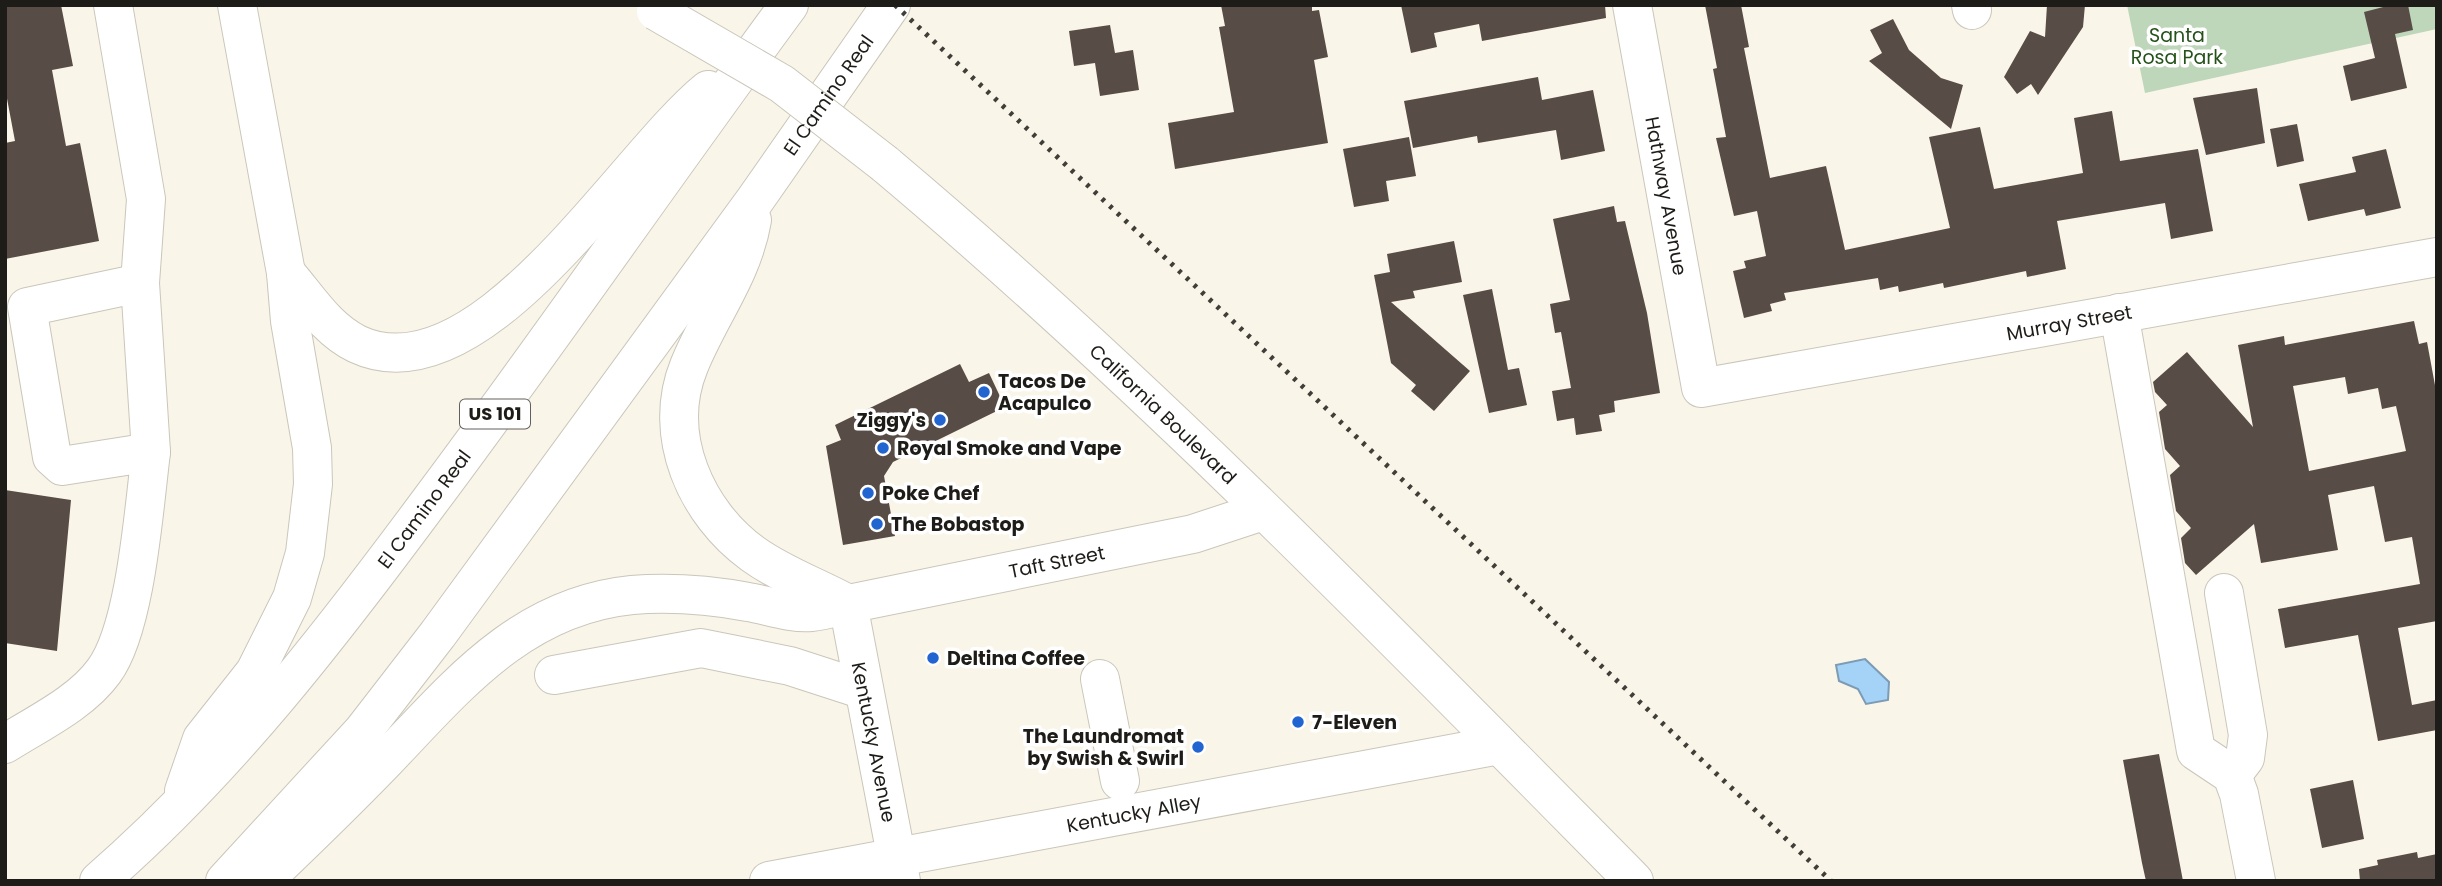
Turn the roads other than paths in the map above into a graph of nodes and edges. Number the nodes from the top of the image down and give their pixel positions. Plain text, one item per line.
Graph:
1 (113, 5) edge
2 (236, 5) edge
3 (263, 5) edge
4 (789, 5) edge
5 (891, 5) edge
6 (1632, 5) edge
7 (651, 8) edge
8 (754, 54) junction
9 (755, 200) junction
10 (274, 207) junction
11 (2437, 257) edge
12 (286, 273) junction
13 (140, 283) junction
14 (2119, 313) junction
15 (1701, 388) joint
16 (151, 452) junction
17 (1263, 511) junction
18 (2224, 593) dead end
19 (848, 604) junction
20 (554, 675) dead end
21 (1100, 679) dead end
22 (864, 690) junction
23 (5, 744) edge
24 (1499, 745) junction
25 (2232, 775) junction
26 (1120, 781) dead end
27 (178, 806) junction
28 (899, 869) edge
29 (99, 881) edge
30 (225, 881) edge
31 (257, 881) edge
32 (769, 881) edge
33 (1634, 881) edge
34 (2256, 881) edge

1 - 13 main road
2 - 10 main road
3 - 10 main road
4 - 8 main road, El Camino Real / US 101
5 - 9 main road, El Camino Real
6 - 15 main road, Hathway Avenue
7 - 17 main road, California Boulevard, bridge
8 - 12 main road
8 - 27 main road, El Camino Real / US 101
9 - 19 main road
9 - 30 main road, El Camino Real
10 - 12 main road
11 - 14 main road, Murray Street
12 - 27 main road
13 - 16 main road
13 - 16 main road
14 - 15 main road, Murray Street
14 - 25 main road
16 - 23 main road
17 - 19 main road, Taft Street
17 - 24 main road, California Boulevard
18 - 25 main road
19 - 22 main road, Kentucky Avenue
19 - 31 main road, Taft Street
20 - 22 main road
21 - 26 main road
22 - 28 main road, Kentucky Avenue
24 - 28 main road, Kentucky Alley
24 - 33 main road, California Boulevard
25 - 34 main road
27 - 29 main road, El Camino Real / US 101
28 - 32 main road, Kentucky Alley

